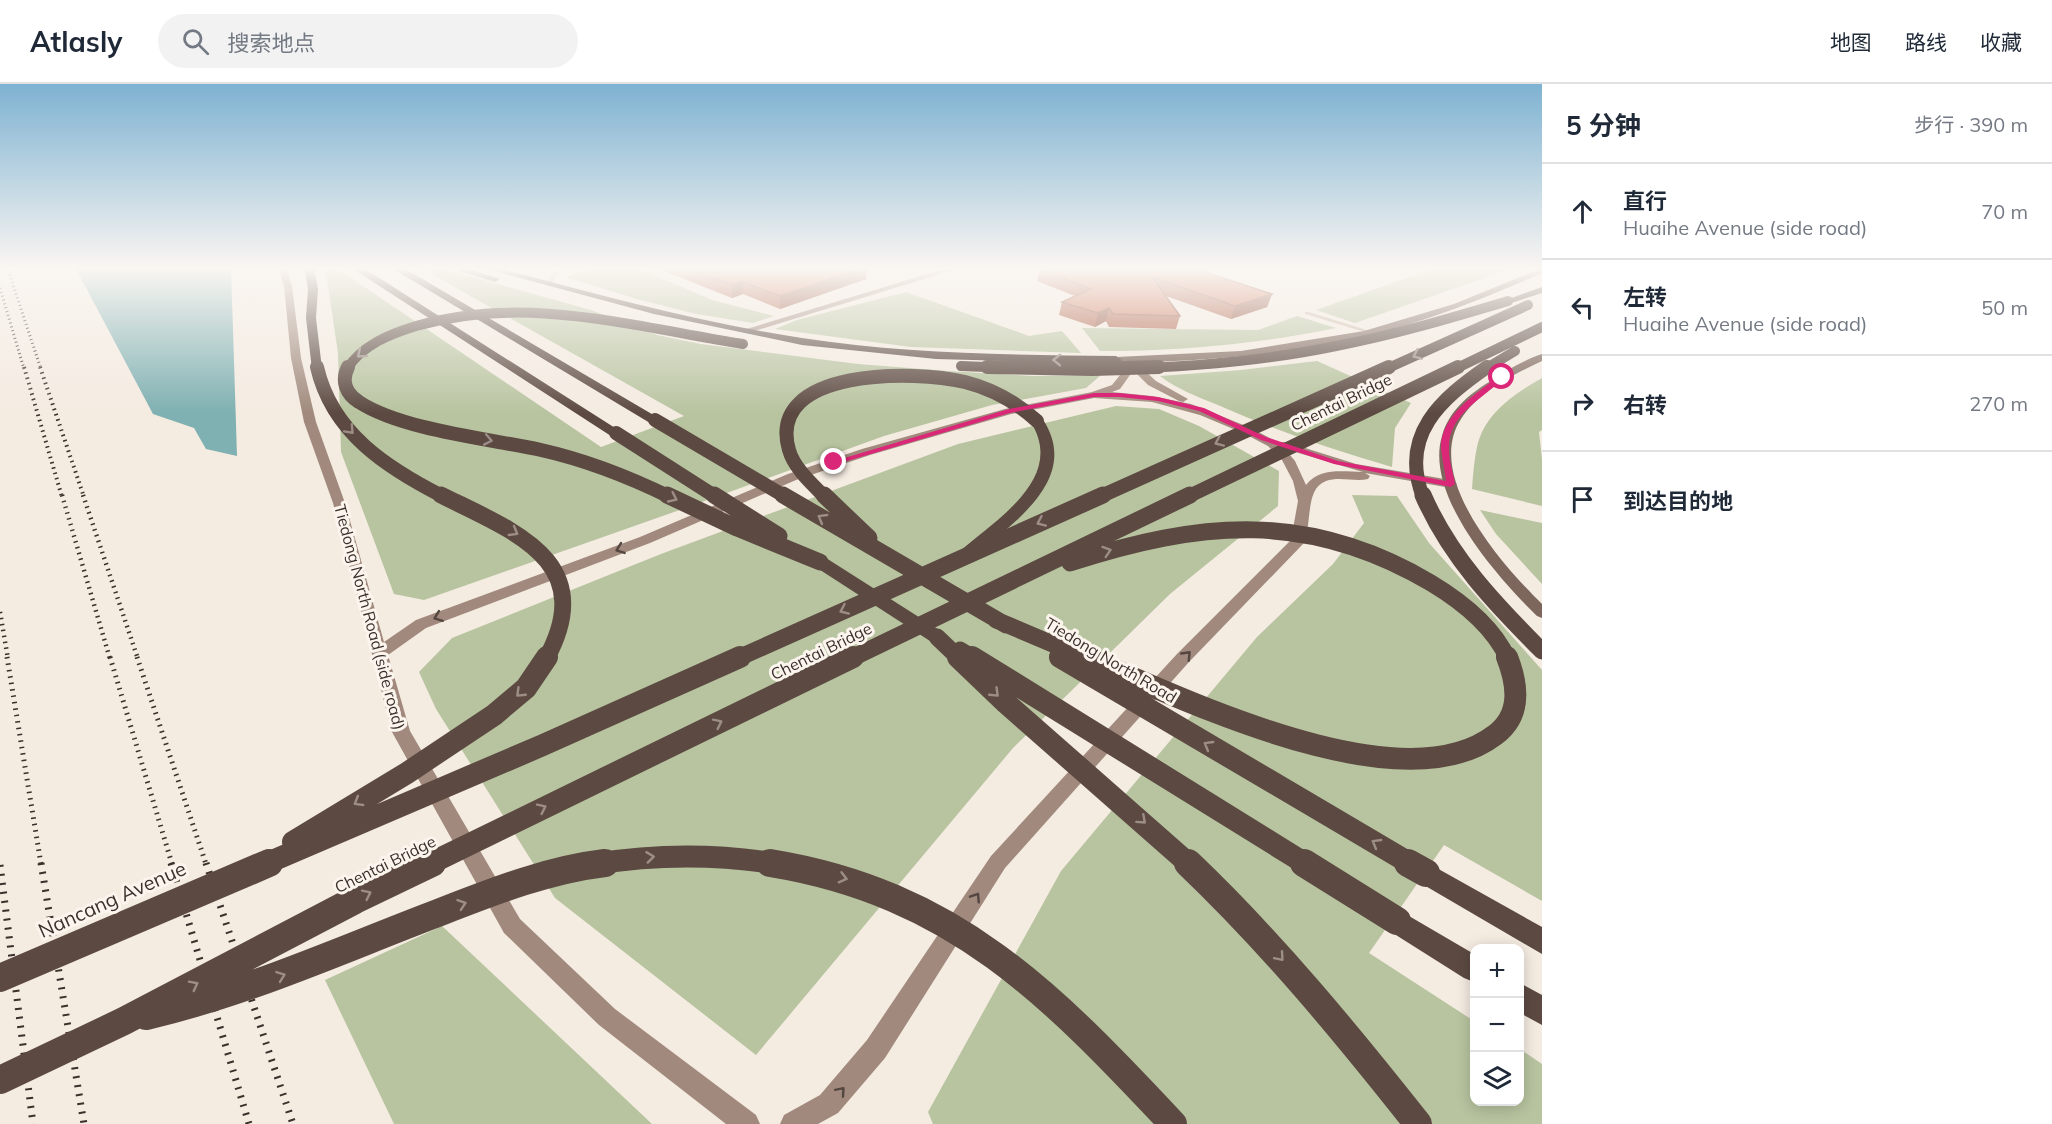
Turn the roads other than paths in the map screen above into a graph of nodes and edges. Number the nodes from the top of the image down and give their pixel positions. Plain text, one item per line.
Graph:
1 (291, 316) edge
2 (310, 316) edge
3 (431, 316) edge
4 (461, 316) edge
5 (477, 316) edge
6 (581, 316) edge
7 (629, 316) edge
8 (663, 316) edge
9 (812, 316) edge
10 (1315, 316) edge
11 (1426, 316) edge
12 (1455, 316) edge
13 (1503, 316) edge
14 (1542, 327) edge
15 (1370, 332) junction
16 (744, 338) junction
17 (1542, 339) edge
18 (1542, 357) edge
19 (1116, 360) junction
20 (1128, 360) junction
21 (1094, 395) junction
22 (1202, 409) junction
23 (1264, 438) junction
24 (1451, 488) junction
25 (1304, 496) junction
26 (888, 556) junction
27 (965, 556) junction
28 (820, 562) junction
29 (991, 590) junction
30 (1542, 613) edge
31 (996, 620) junction
32 (938, 637) junction
33 (1542, 651) edge
34 (379, 653) junction
35 (245, 870) junction
36 (1542, 941) edge
37 (1470, 967) edge
38 (0, 978) edge
39 (1522, 998) edge
40 (1542, 1011) edge
41 (124, 1021) junction
42 (0, 1080) edge
43 (747, 1124) edge
44 (793, 1124) edge
45 (1173, 1124) edge
46 (1418, 1124) edge

1 - 34 street, Tiedong North Road (side road)
2 -> 35 highway, bridge
3 - 28 highway, bridge
4 -> 28 highway, bridge
26 -> 5 highway, Tiedong North Road, bridge
16 -> 6 highway, bridge
7 - 16 highway, bridge
8 - 16 highway
9 - 16 street
10 - 15 lane
11 - 15 main road
12 - 16 highway, bridge
13 -> 27 highway, Chentai Bridge, bridge
14 - 29 highway, Chentai Bridge, bridge
15 - 20 main road
19 -> 16 highway
17 - 33 highway, bridge
18 - 24 main road
19 - 20 main road
19 - 21 street
20 - 22 street
21 - 22 street
21 -> 34 street
22 - 23 street
23 - 24 street
23 - 25 street
24 - 25 street
24 - 30 main road
44 -> 25 street
26 - 27 highway, bridge
26 - 31 highway, Tiedong North Road, bridge
27 -> 35 highway, Chentai Bridge, bridge
28 - 32 highway, bridge
29 -> 31 highway, bridge
41 -> 29 highway, Chentai Bridge, bridge
36 -> 31 highway, Tiedong North Road, bridge
32 - 37 highway, bridge
32 -> 46 highway, bridge
34 - 43 street, Tiedong North Road (side road)
35 - 38 highway, Nancang Avenue, bridge
39 - 40 highway
41 - 42 highway, bridge
41 -> 45 highway, bridge

